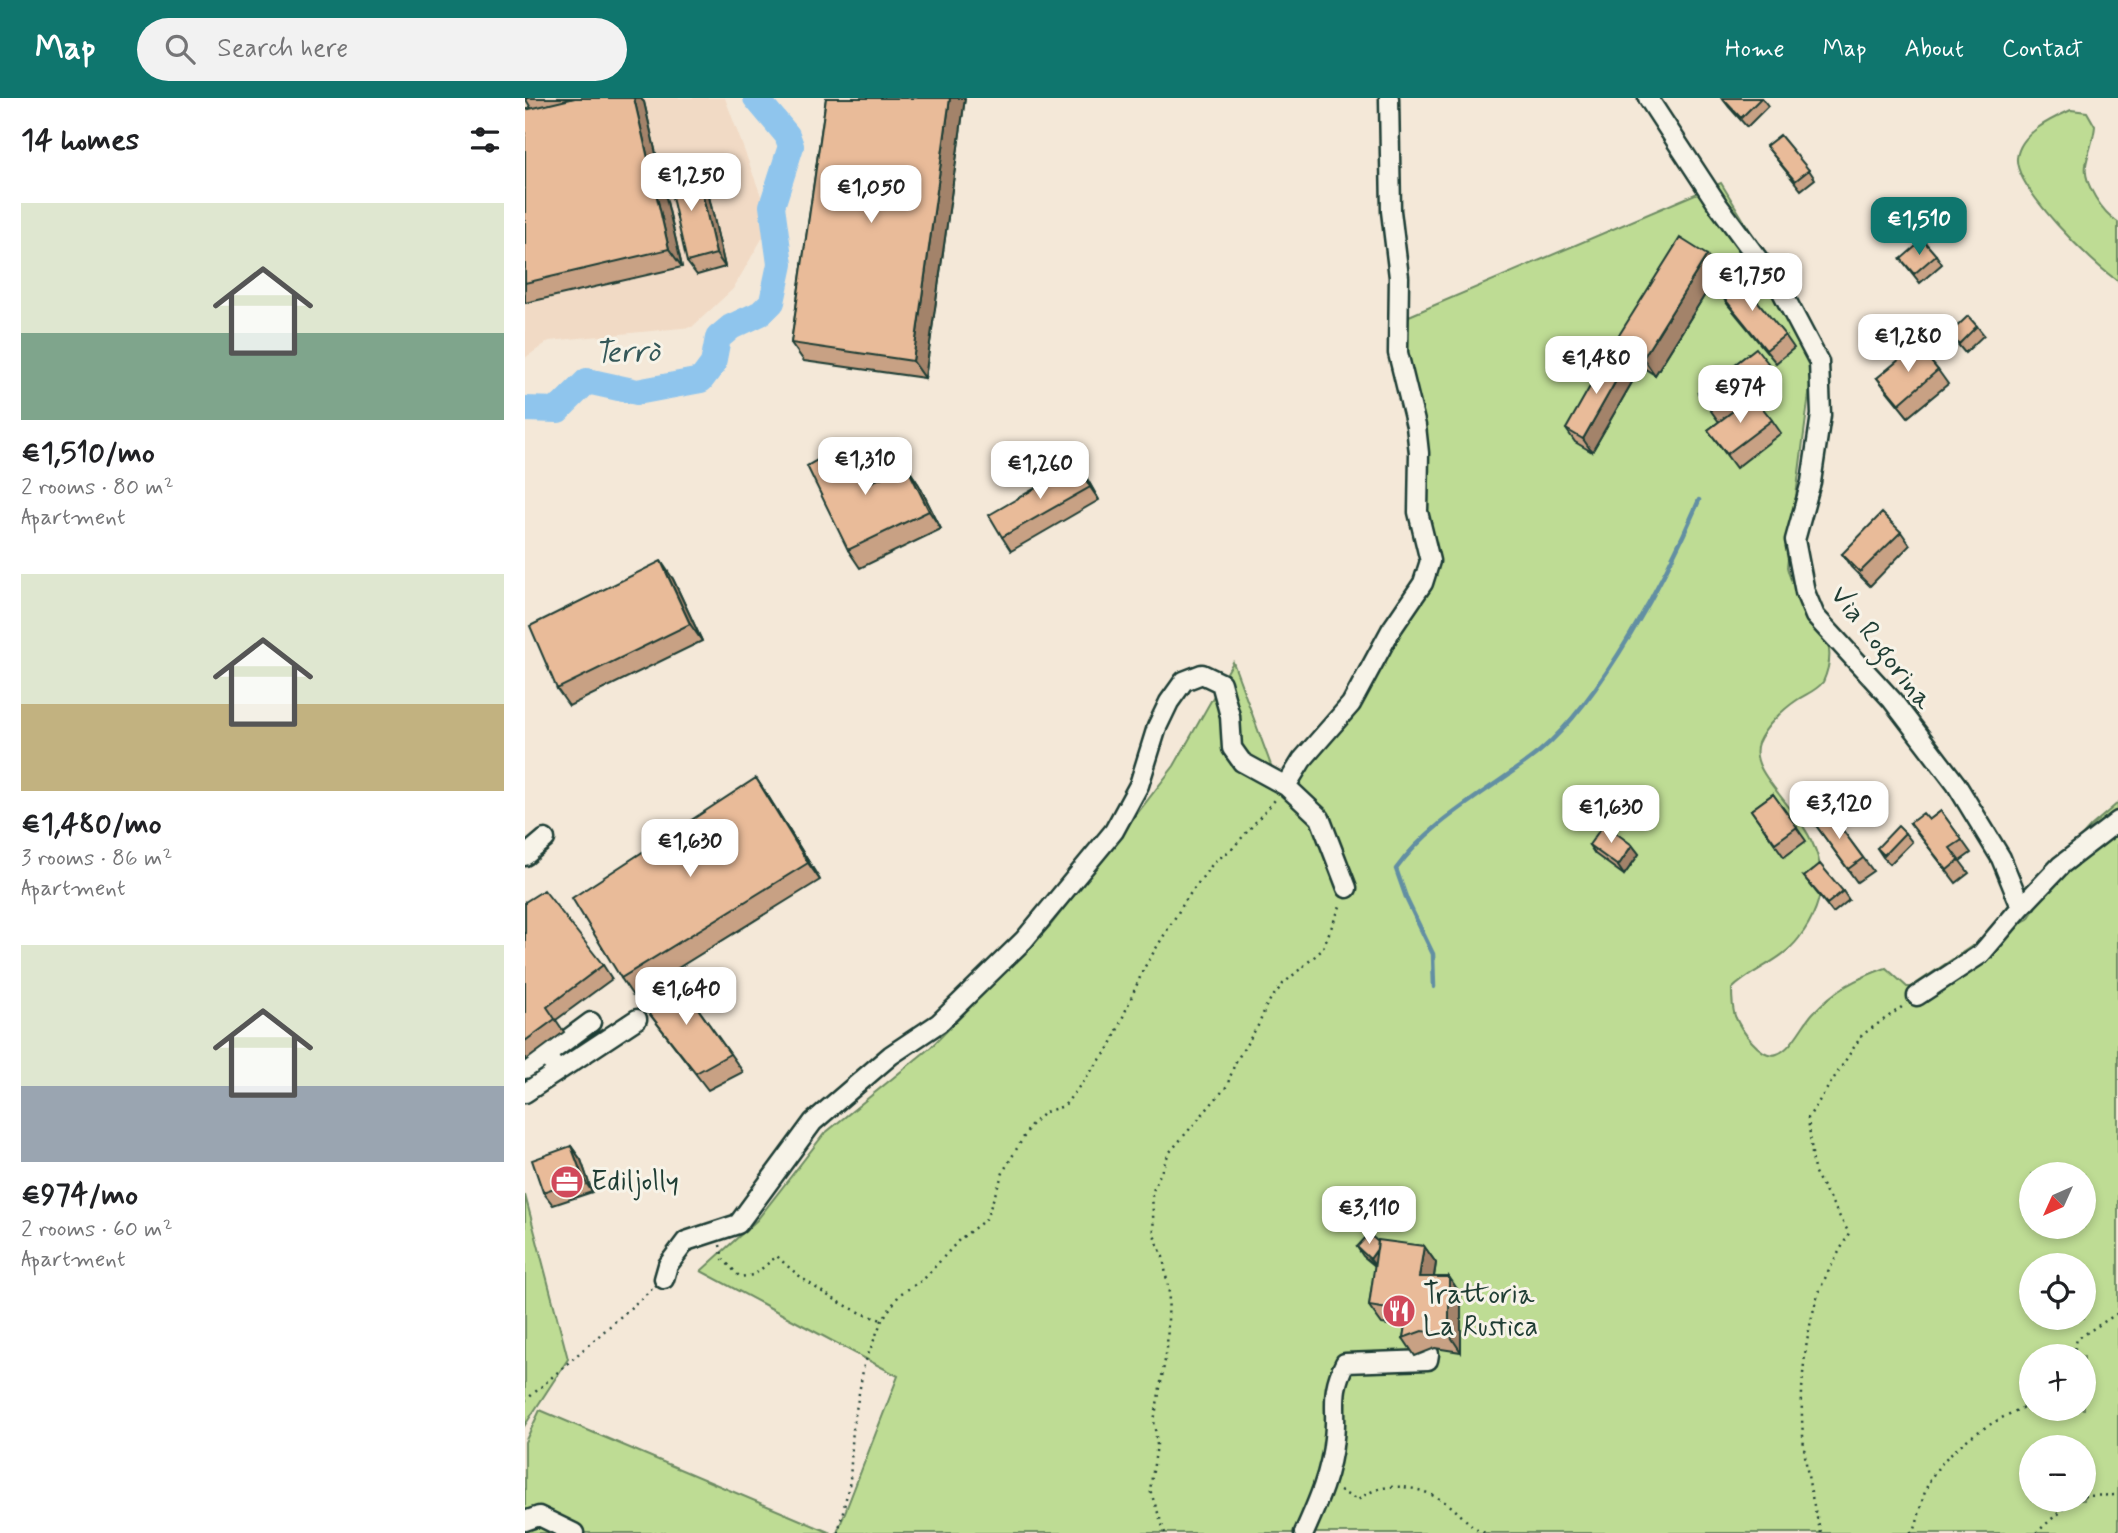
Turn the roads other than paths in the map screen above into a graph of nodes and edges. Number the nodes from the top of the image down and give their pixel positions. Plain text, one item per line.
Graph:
1 (1389, 98) edge
2 (1648, 98) edge
3 (1286, 786) junction
4 (2118, 821) edge
5 (545, 839) dead end
6 (525, 856) edge
7 (1347, 888) road end
8 (2021, 907) junction
9 (1917, 996) road end
10 (637, 1019) dead end
11 (591, 1022) dead end
12 (545, 1056) junction
13 (525, 1069) edge
14 (559, 1071) junction
15 (525, 1093) edge
16 (664, 1279) road end
17 (1429, 1354) dead end
18 (525, 1521) edge
19 (574, 1533) edge
20 (1304, 1533) edge

1 - 3 street
2 - 8 street, Via Rogorina
3 - 7 street
3 - 16 street
4 - 8 street
5 - 6 street
8 - 9 street
10 - 14 street
11 - 12 street
12 - 13 street
12 - 14 street
14 - 15 street
17 - 20 street
18 - 19 street

